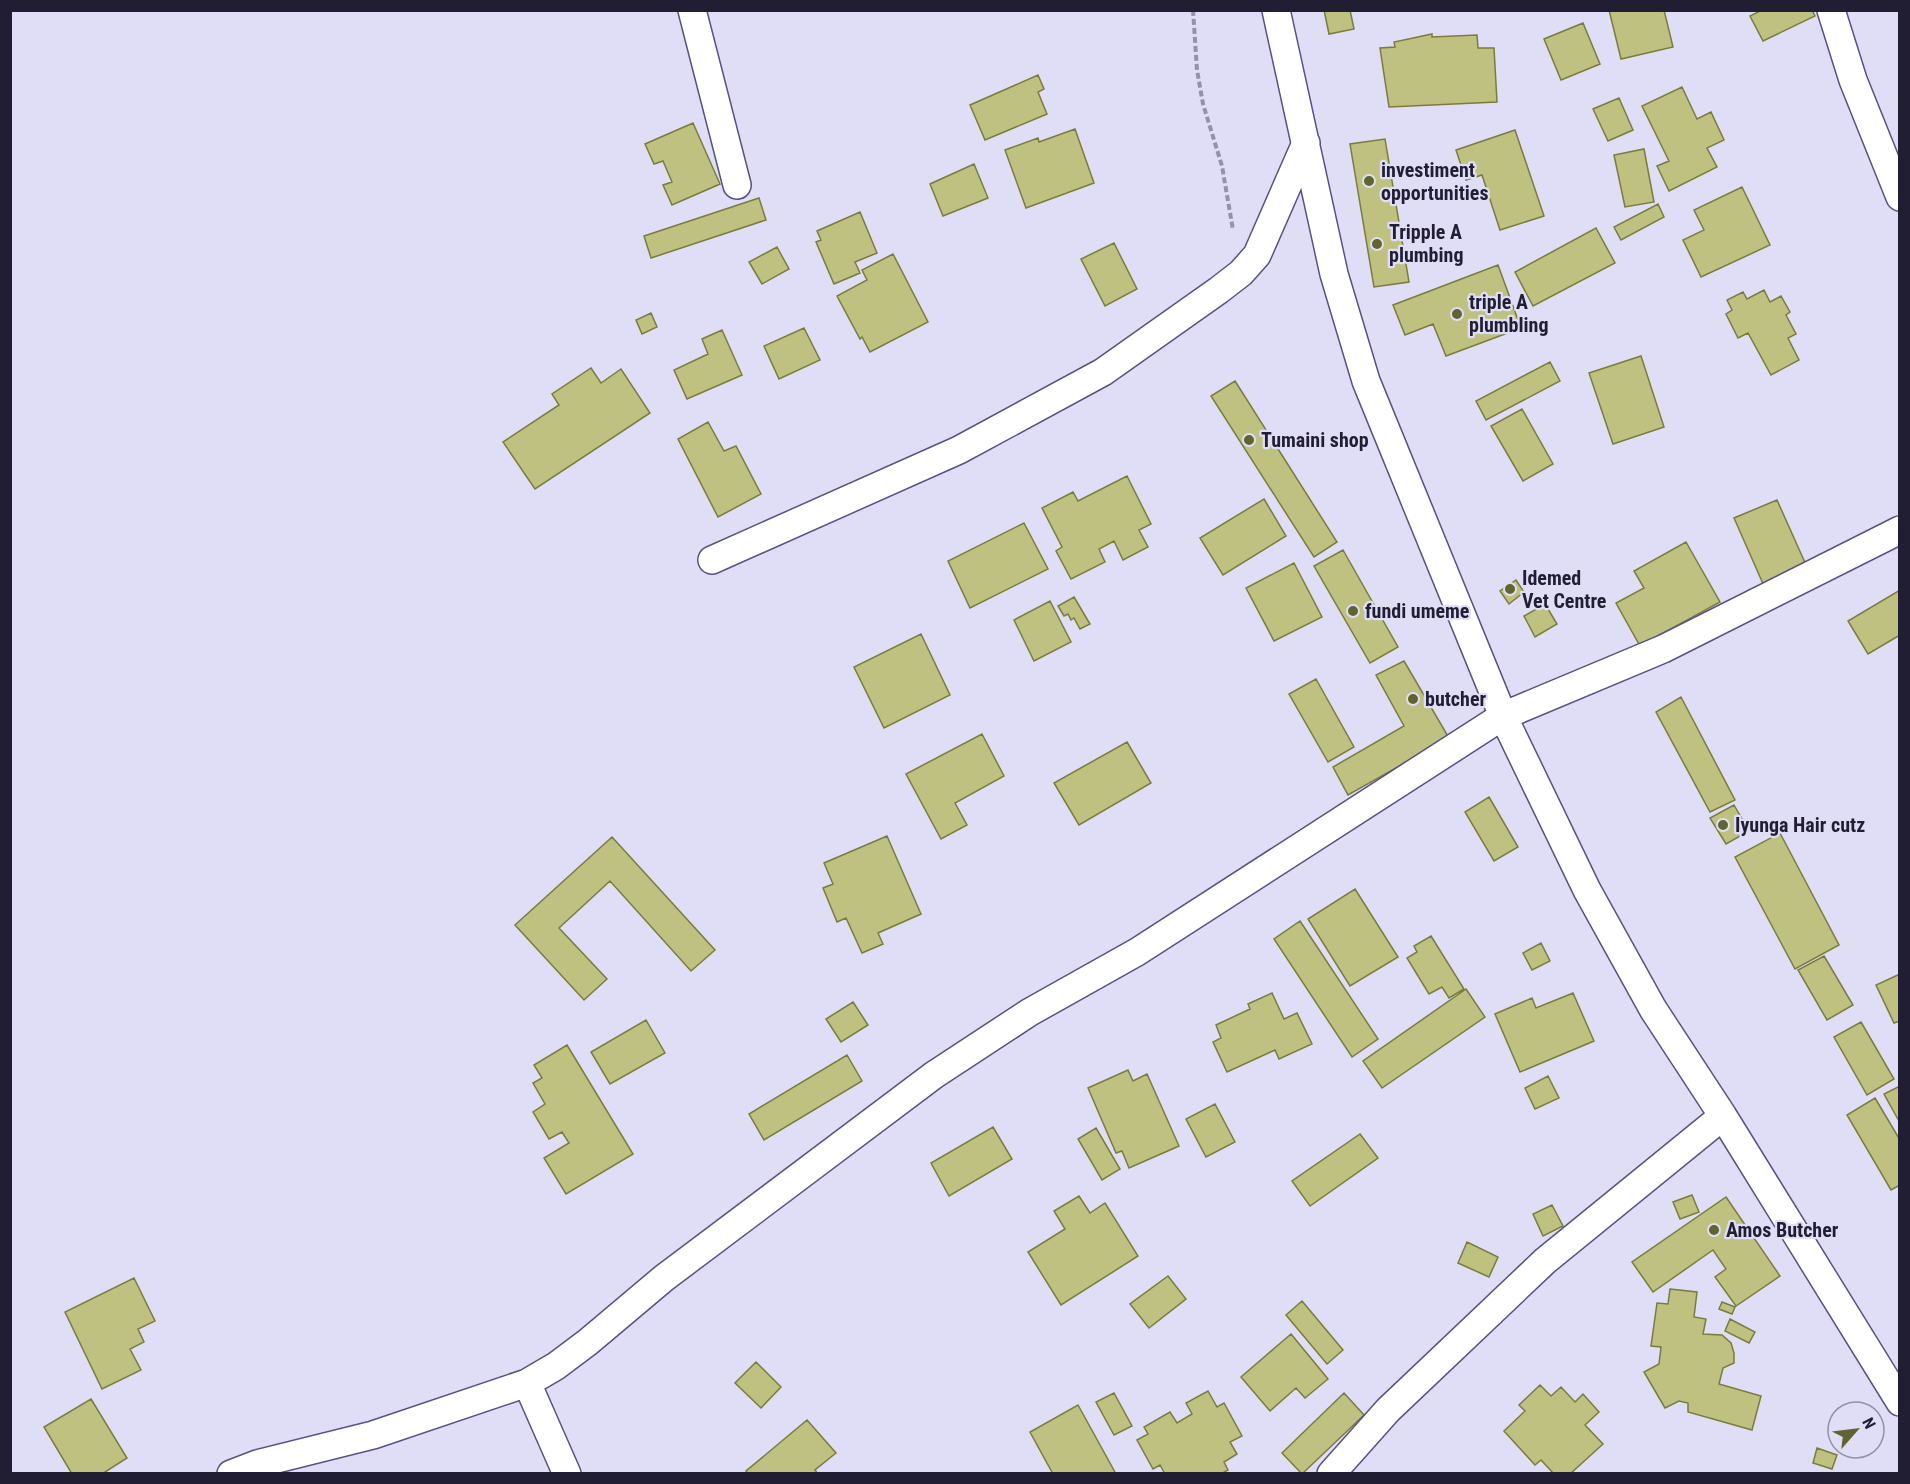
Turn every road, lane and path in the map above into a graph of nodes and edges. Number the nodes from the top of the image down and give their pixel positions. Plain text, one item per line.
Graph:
1 (692, 10) edge
2 (1193, 10) edge
3 (1276, 10) edge
4 (1831, 10) edge
5 (1306, 143) junction
6 (737, 184) dead end
7 (1899, 196) edge
8 (1241, 273) junction
9 (1899, 530) edge
10 (712, 560) dead end
11 (1503, 716) junction
12 (1723, 1116) junction
13 (528, 1383) junction
14 (1899, 1402) edge
15 (231, 1473) edge
16 (567, 1473) edge
17 (1331, 1473) edge

1 - 6 street
2 - 8 path
3 - 5 street
4 - 7 street
5 - 8 street
5 - 11 street
8 - 10 street
9 - 11 street
11 - 12 street
11 - 13 street
12 - 14 street
12 - 17 street
13 - 15 street
13 - 16 street

